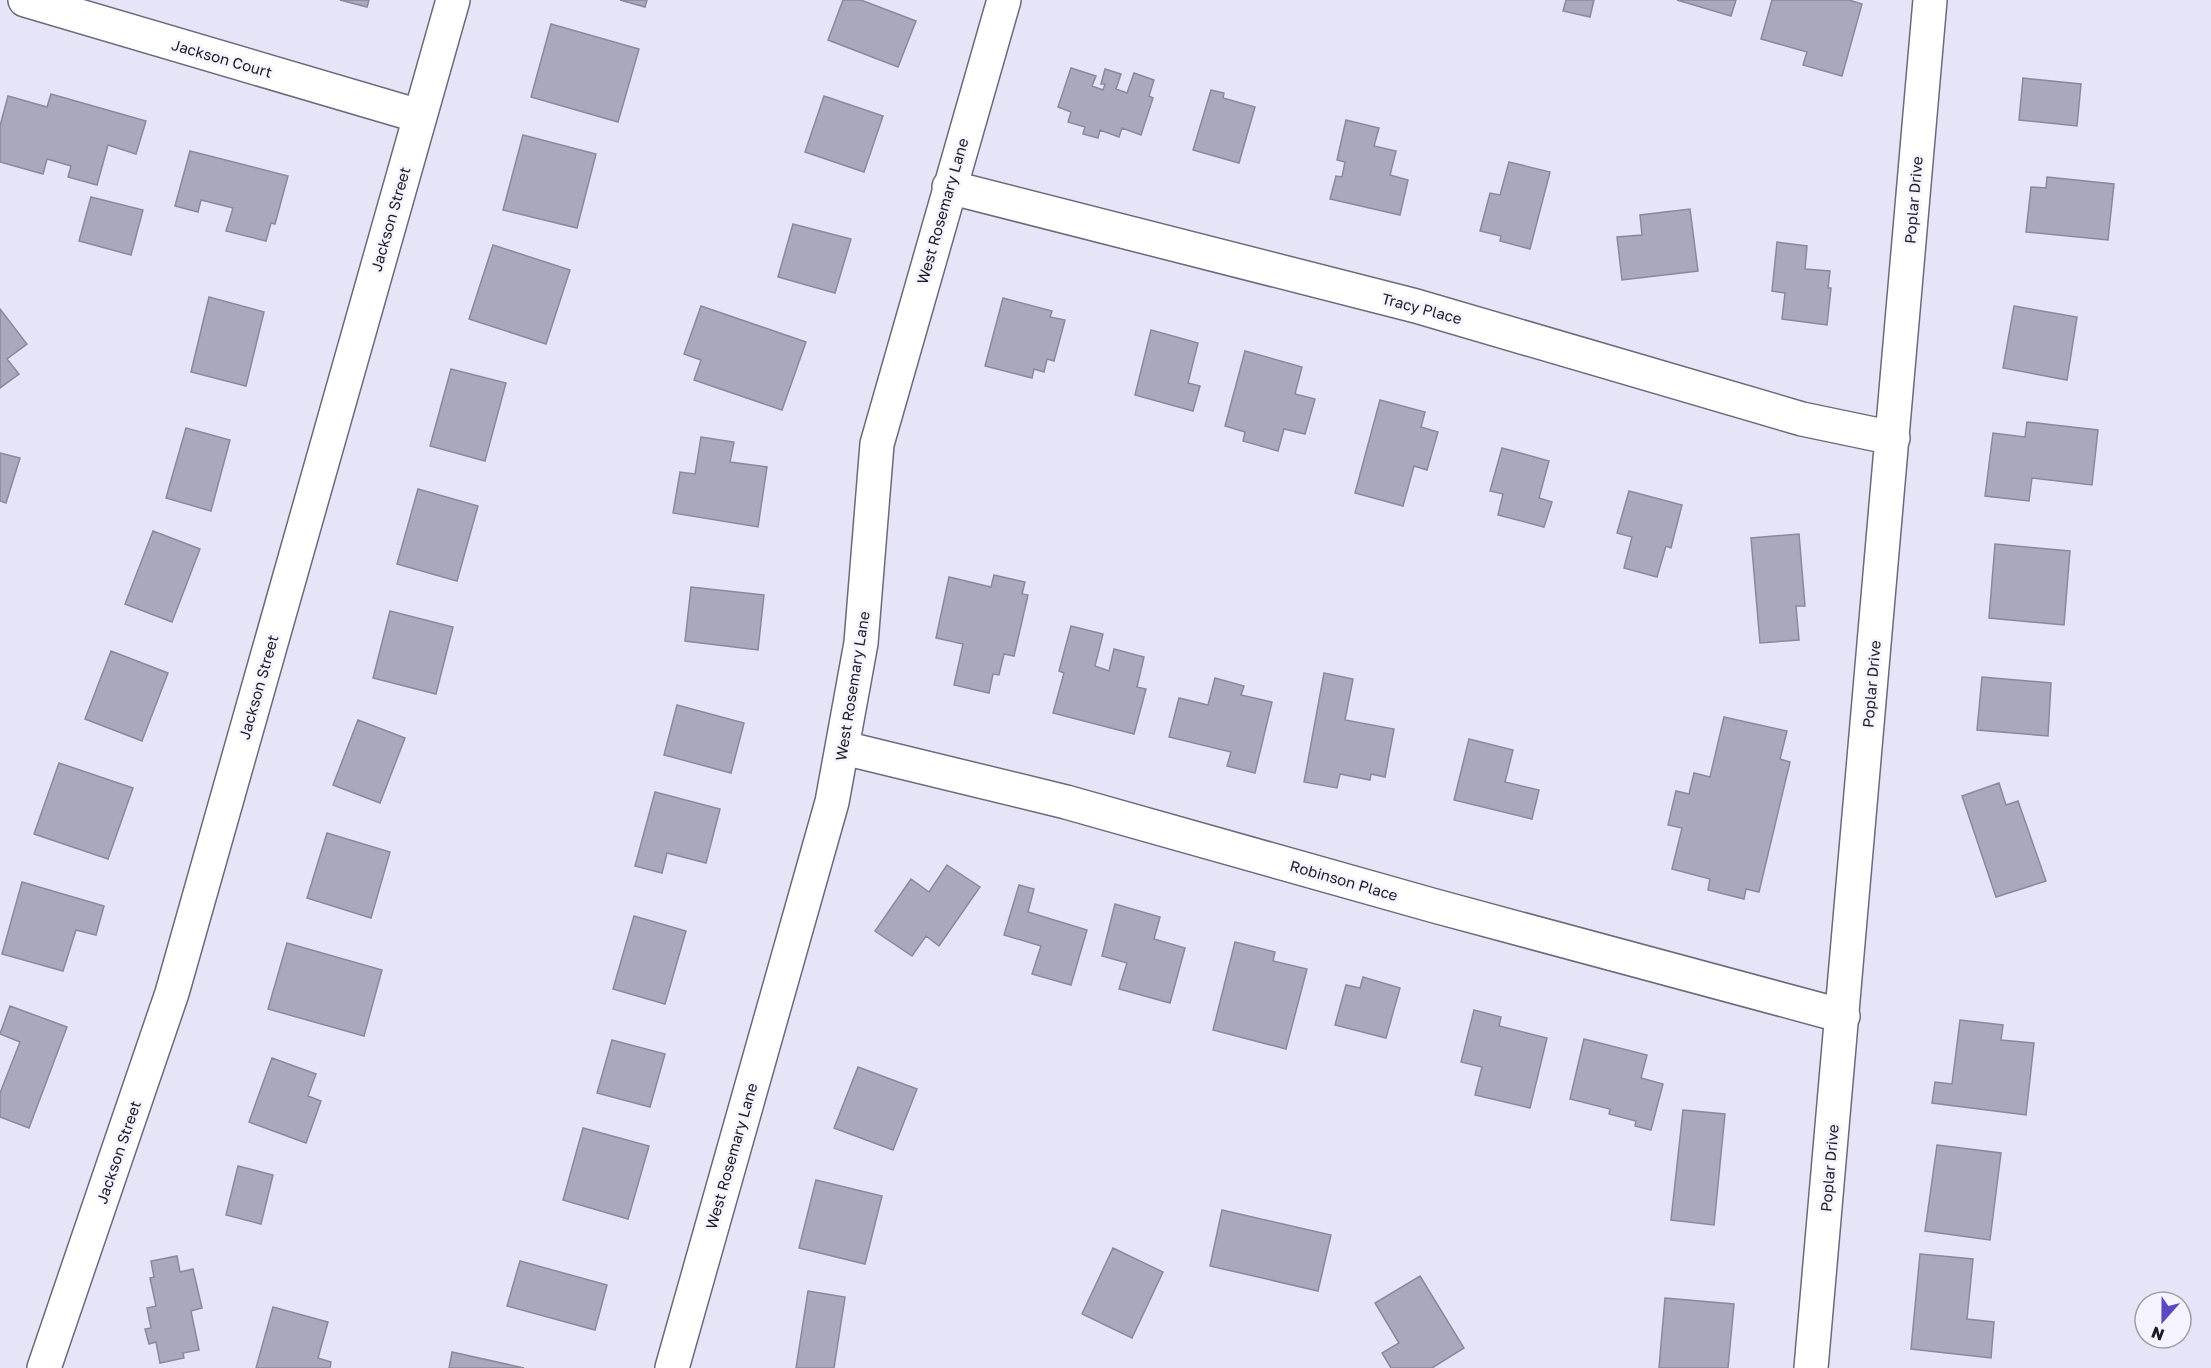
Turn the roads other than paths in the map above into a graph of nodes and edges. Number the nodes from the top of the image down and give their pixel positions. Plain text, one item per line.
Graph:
1 (25, 0) edge
2 (453, 0) edge
3 (1004, 0) edge
4 (1930, 0) edge
5 (419, 116) junction
6 (949, 187) junction
7 (1893, 438) junction
8 (844, 748) junction
9 (1843, 1016) junction
10 (44, 1368) edge
11 (672, 1368) edge
12 (1811, 1368) edge

1 - 5 street, Jackson Court
2 - 5 street, Jackson Street
3 - 6 street, West Rosemary Lane
4 - 7 street, Poplar Drive
5 - 10 street, Jackson Street
6 - 7 street, Tracy Place
6 - 8 street, West Rosemary Lane
7 - 9 street, Poplar Drive
8 - 9 street, Robinson Place
8 - 11 street, West Rosemary Lane
9 - 12 street, Poplar Drive

